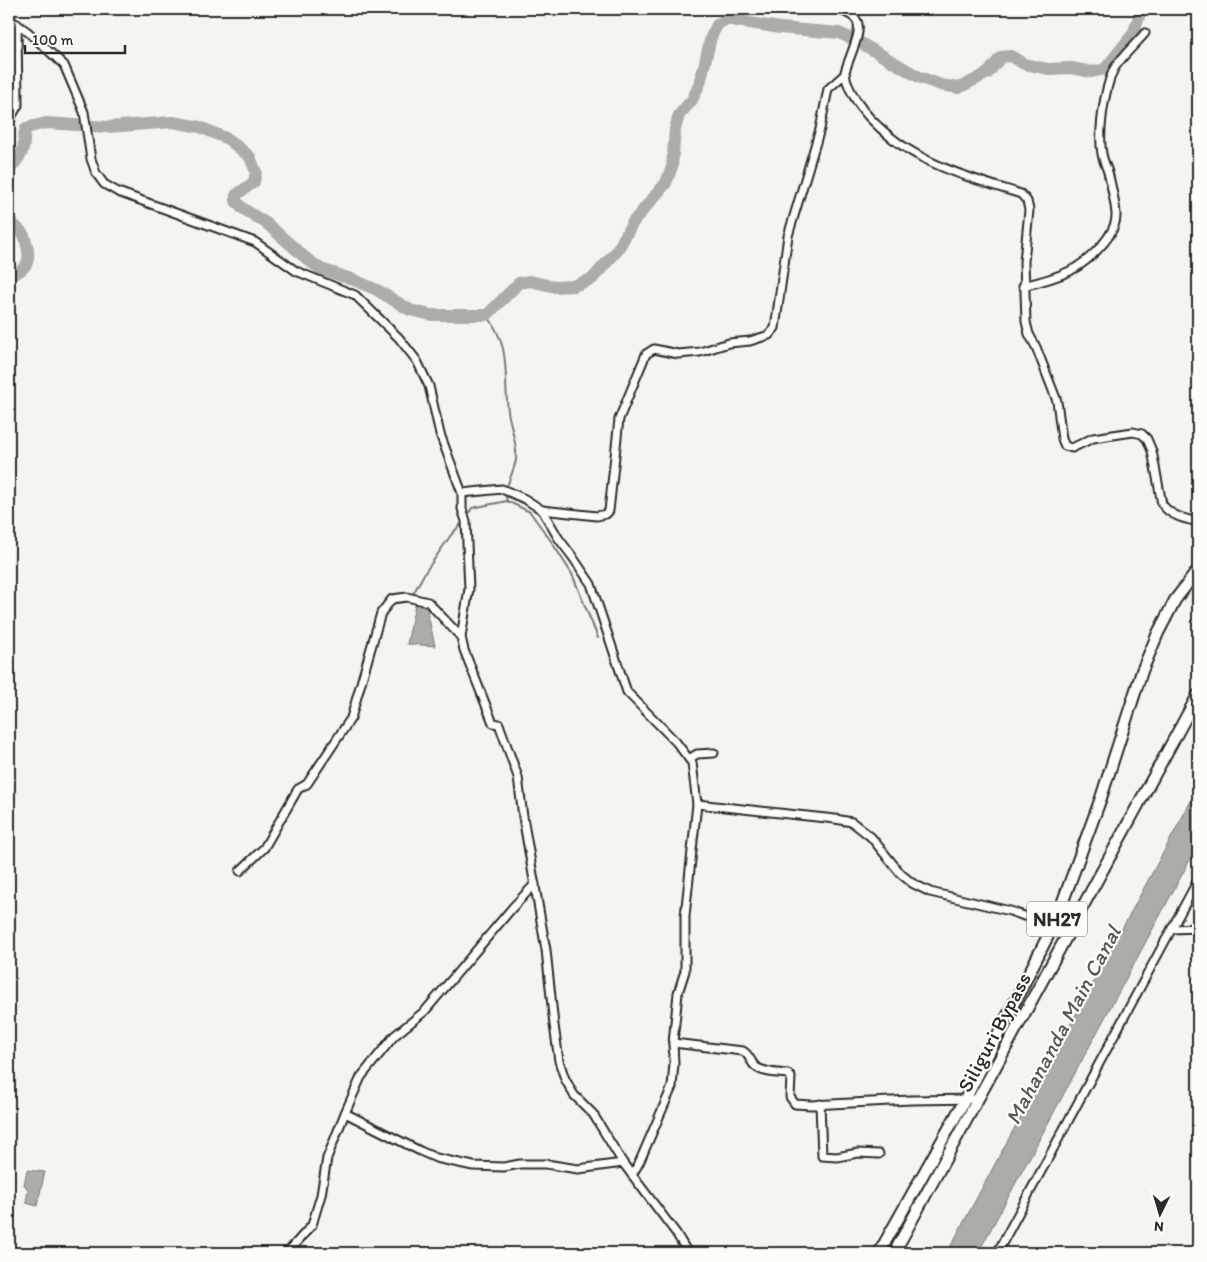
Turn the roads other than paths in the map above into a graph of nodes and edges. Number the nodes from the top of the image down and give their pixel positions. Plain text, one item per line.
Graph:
1 (838, 9) edge
2 (856, 9) edge
3 (854, 18) junction
4 (9, 19) edge
5 (17, 24) junction
6 (1145, 34) dead end
7 (845, 74) junction
8 (9, 121) edge
9 (1023, 286) junction
10 (462, 493) junction
11 (542, 510) junction
12 (1198, 522) edge
13 (1198, 570) edge
14 (461, 637) junction
15 (1198, 695) edge
16 (714, 753) dead end
17 (689, 759) junction
18 (697, 804) junction
19 (240, 871) dead end
20 (1198, 880) edge
21 (535, 884) junction
22 (1056, 920) junction
23 (1075, 920) junction
24 (1172, 928) junction
25 (1198, 928) edge
26 (673, 1043) junction
27 (966, 1098) junction
28 (979, 1099) junction
29 (820, 1104) junction
30 (344, 1113) junction
31 (879, 1154) dead end
32 (623, 1162) junction
33 (632, 1175) junction
34 (286, 1253) edge
35 (688, 1253) edge
36 (878, 1253) edge
37 (894, 1253) edge
38 (997, 1253) edge

1 - 3 street
2 - 3 street
3 - 7 street
4 - 5 street
5 - 8 street
5 - 10 street
6 - 9 street
7 - 9 street
7 - 11 street
9 - 12 street
10 - 11 street
10 - 14 street
11 - 17 street
13 - 22 highway, NH27
14 - 19 street
14 - 21 street
15 - 23 highway, Siliguri Bypass / NH27
16 - 17 street
17 - 18 street
18 - 22 street
18 - 26 street
20 - 24 street
21 - 30 street
21 - 32 street
22 - 23 street
22 - 27 highway, NH27
23 - 28 highway, Siliguri Bypass / NH27
24 - 25 street
24 - 38 street
26 - 29 street
26 - 33 street
27 - 28 street
27 - 29 street
27 - 36 highway, NH27
28 - 37 highway, Siliguri Bypass / NH27
29 - 31 street
30 - 32 street
30 - 34 street
32 - 33 street
33 - 35 street

